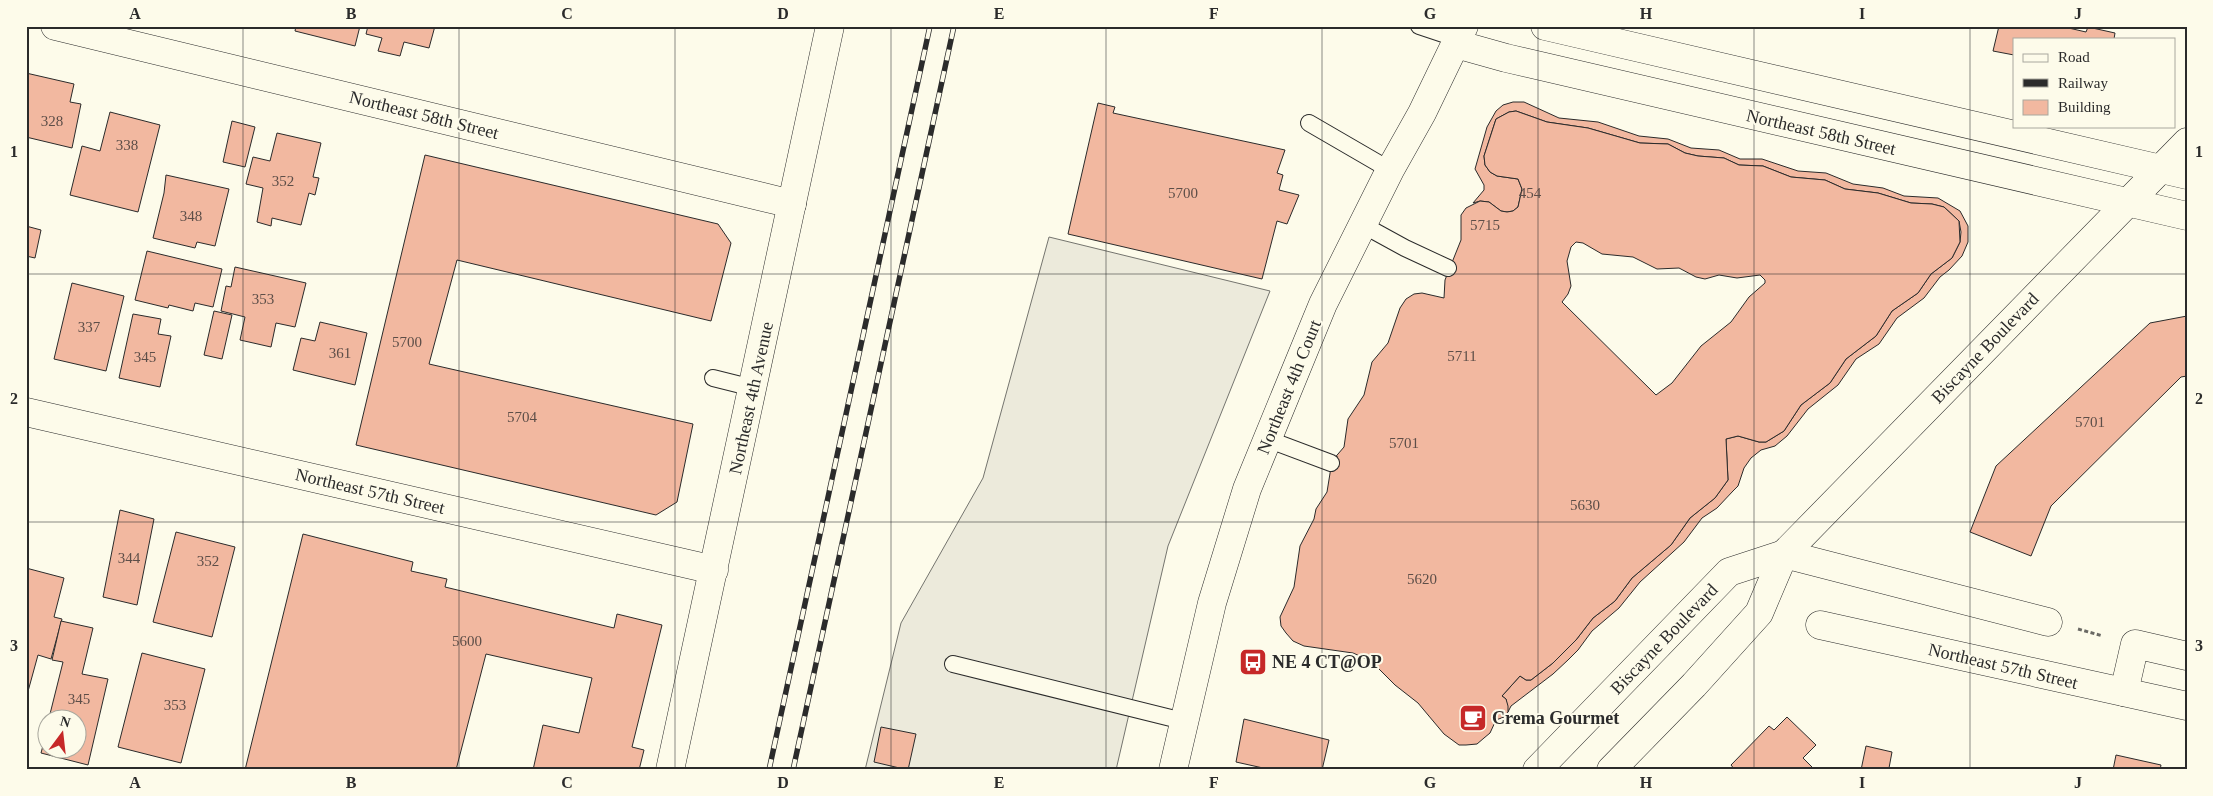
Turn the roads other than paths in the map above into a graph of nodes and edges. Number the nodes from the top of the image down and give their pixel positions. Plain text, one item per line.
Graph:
1 (55, 26) edge
2 (830, 26) edge
3 (1419, 26) edge
4 (1545, 26) edge
5 (1460, 36) edge
6 (1309, 123) dead end
7 (2187, 142) edge
8 (2160, 169) junction
9 (1390, 170) junction
10 (2187, 175) edge
11 (2126, 203) junction
12 (792, 204) junction
13 (2187, 216) edge
14 (1363, 225) junction
15 (1448, 268) dead end
16 (714, 378) dead end
17 (753, 388) junction
18 (26, 412) edge
19 (1268, 439) junction
20 (1331, 463) dead end
21 (1784, 554) junction
22 (714, 570) junction
23 (2048, 622) road end
24 (1820, 625) dead end
25 (2187, 656) edge
26 (953, 664) dead end
27 (2124, 692) junction
28 (2187, 706) edge
29 (1183, 721) junction
30 (670, 770) edge
31 (1173, 770) edge
32 (1537, 770) edge
33 (1611, 770) edge

1 - 12 street, Northeast 58th Street
2 - 12 street, Northeast 4th Avenue
3 - 5 lane
4 - 8 street
5 - 9 street, Northeast 4th Court
5 - 11 street, Northeast 58th Street
6 - 9 lane
7 - 8 street, Biscayne Boulevard
8 - 10 street
8 - 11 street, Biscayne Boulevard
9 - 14 street, Northeast 4th Court
11 - 13 street, Northeast 58th Street
11 - 21 street, Biscayne Boulevard
12 - 17 street, Northeast 4th Avenue
14 - 15 lane
14 - 19 street, Northeast 4th Court
16 - 17 lane
17 - 22 street, Northeast 4th Avenue
18 - 22 street, Northeast 57th Street
19 - 20 lane
19 - 29 street, Northeast 4th Court
21 - 23 street
21 - 32 street, Biscayne Boulevard
21 - 33 street, Biscayne Boulevard
22 - 30 street, Northeast 4th Avenue
24 - 27 street, Northeast 57th Street
25 - 27 street
26 - 29 lane
27 - 28 street, Northeast 57th Street
29 - 31 street, Northeast 4th Court

